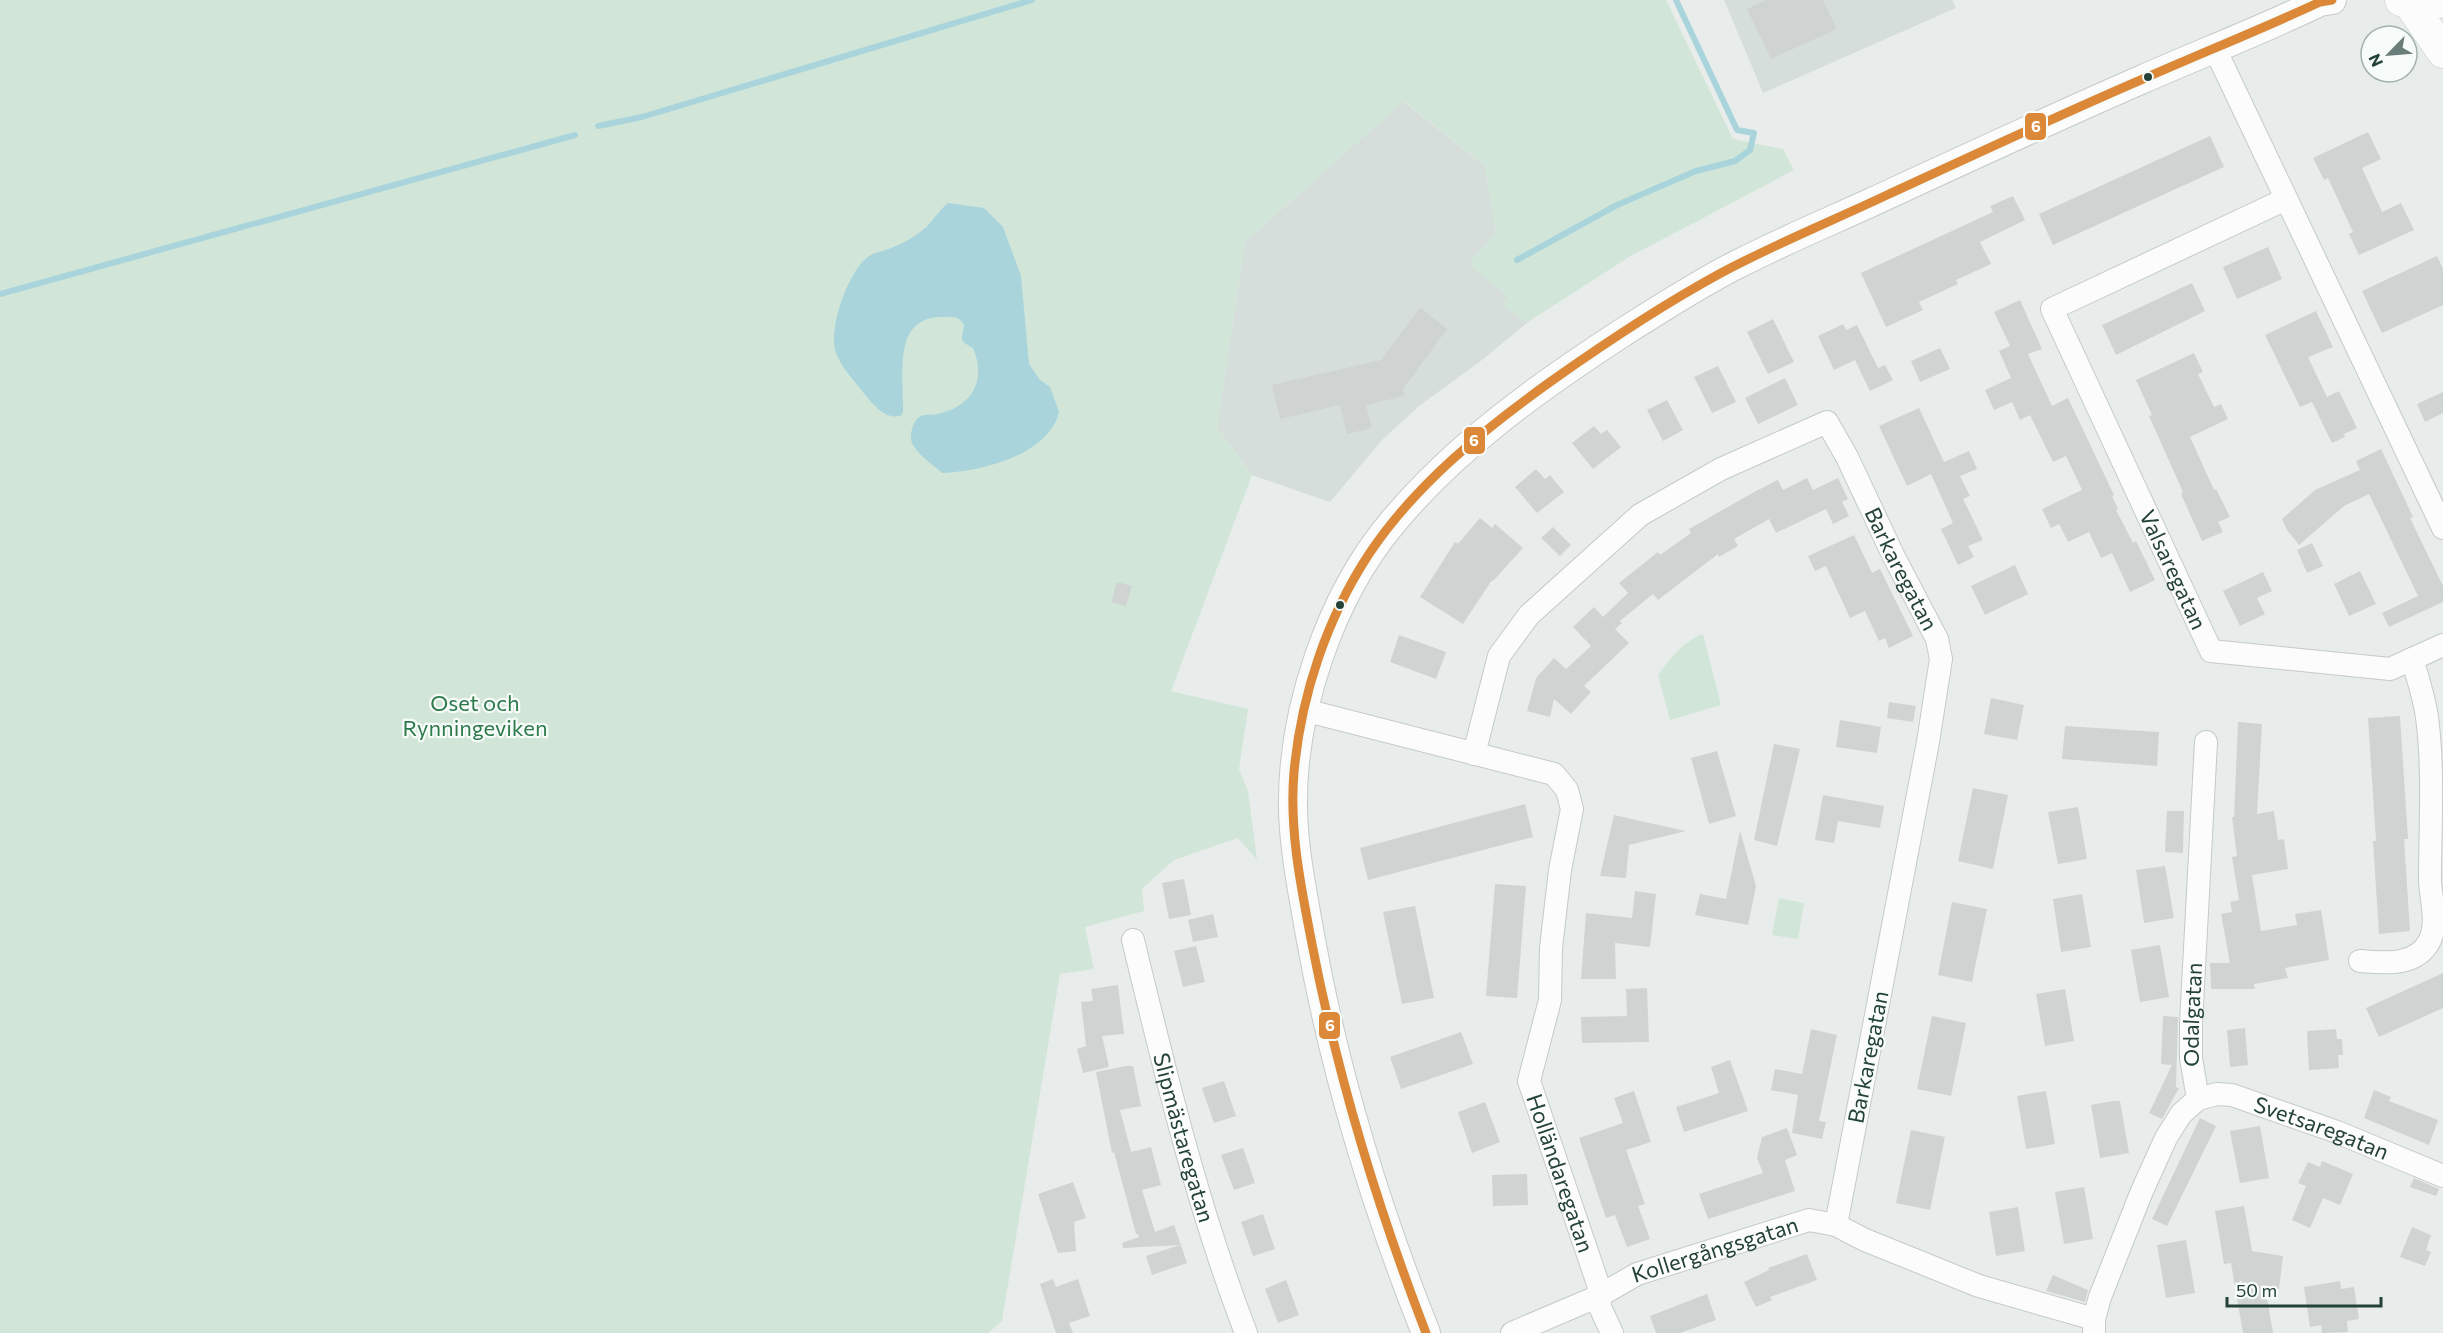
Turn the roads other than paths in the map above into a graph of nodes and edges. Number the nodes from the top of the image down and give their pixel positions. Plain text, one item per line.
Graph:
1 (2325, 1) edge
2 (2443, 1) edge
3 (2405, 2) edge
4 (2215, 48) junction
5 (2443, 52) edge
6 (2286, 199) junction
7 (2443, 528) edge
8 (2443, 645) edge
9 (2412, 659) junction
10 (1304, 710) junction
11 (2206, 742) dead end
12 (1474, 754) junction
13 (1133, 940) dead end
14 (2360, 961) dead end
15 (2198, 1099) junction
16 (2443, 1176) edge
17 (1836, 1225) junction
18 (1599, 1296) junction
19 (2094, 1326) edge
20 (1246, 1333) edge
21 (1426, 1333) edge
22 (1512, 1333) edge
23 (1612, 1333) edge

1 - 4 street
2 - 3 main road
3 - 5 main road
4 - 6 street
4 - 10 street
6 - 7 street
6 - 9 street, Valsaregatan
8 - 9 street, Valsaregatan
9 - 14 street
10 - 12 street, Holländaregatan
10 - 21 street
11 - 15 street, Odalgatan
12 - 17 street, Barkaregatan
12 - 18 street, Holländaregatan
13 - 20 street, Slipmästaregatan
15 - 16 street, Svetsaregatan
15 - 19 street, Odalgatan
17 - 18 street, Kollergångsgatan
17 - 19 street, Kollergångsgatan
18 - 22 street, Kollergångsgatan
18 - 23 street, Holländaregatan

